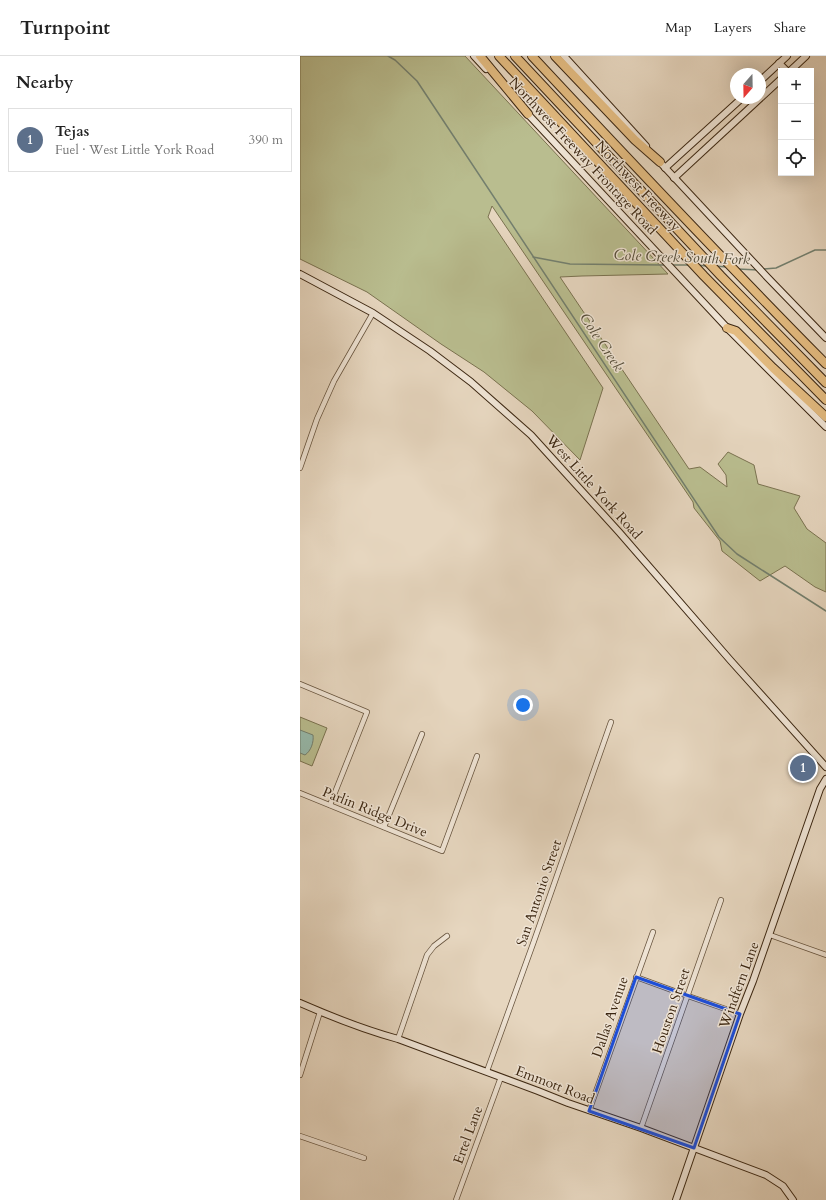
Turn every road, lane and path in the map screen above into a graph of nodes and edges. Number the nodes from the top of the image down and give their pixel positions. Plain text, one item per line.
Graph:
1 (474, 56) edge
2 (480, 56) edge
3 (499, 56) edge
4 (515, 56) edge
5 (532, 56) edge
6 (555, 56) edge
7 (564, 56) edge
8 (787, 56) edge
9 (806, 56) edge
10 (780, 63) junction
11 (785, 68) edge
12 (792, 68) edge
13 (766, 76) edge
14 (778, 82) edge
15 (735, 104) edge
16 (528, 114) junction
17 (723, 115) junction
18 (732, 124) junction
19 (660, 162) junction
20 (666, 168) junction
21 (674, 178) junction
22 (300, 274) edge
23 (373, 313) junction
24 (727, 328) junction
25 (826, 338) edge
26 (826, 364) edge
27 (826, 383) edge
28 (826, 400) edge
29 (826, 417) edge
30 (826, 427) edge
31 (300, 468) edge
32 (300, 684) edge
33 (611, 722) dead end
34 (422, 734) dead end
35 (477, 756) dead end
36 (826, 767) edge
37 (826, 779) edge
38 (300, 793) edge
39 (330, 805) junction
40 (384, 827) junction
41 (721, 900) dead end
42 (653, 932) dead end
43 (770, 935) junction
44 (447, 936) dead end
45 (826, 954) edge
46 (636, 977) junction
47 (688, 996) junction
48 (300, 1003) edge
49 (320, 1012) junction
50 (740, 1014) junction
51 (398, 1039) junction
52 (487, 1071) junction
53 (300, 1075) edge
54 (501, 1077) junction
55 (589, 1111) junction
56 (641, 1128) junction
57 (300, 1136) edge
58 (694, 1148) junction
59 (364, 1158) dead end
60 (456, 1200) edge
61 (676, 1200) edge
62 (793, 1200) edge

1 - 16 main road, Northwest Freeway Frontage Road
2 - 16 highway
3 - 28 highway, Northwest Freeway
4 - 27 highway
5 - 26 highway, Northwest Freeway
6 - 19 highway
7 - 19 main road
8 - 10 main road
9 - 12 main road
10 - 11 main road
10 - 13 main road
14 - 18 main road
15 - 17 main road
16 - 24 main road, Northwest Freeway Frontage Road
17 - 18 main road
17 - 20 main road
18 - 21 main road
19 - 20 main road
20 - 21 main road
21 - 25 main road
22 - 23 main road, West Little York Road
23 - 31 street
23 - 36 main road, West Little York Road
24 - 29 highway
24 - 30 main road, Northwest Freeway Frontage Road
32 - 39 street
33 - 52 street, San Antonio Street
34 - 40 street
35 - 40 street, Parlin Ridge Drive
37 - 43 main road, Windfern Lane
38 - 39 street, Parlin Ridge Drive
39 - 40 street, Parlin Ridge Drive
41 - 47 street, Houston Street
42 - 46 street, Dallas Avenue
43 - 45 street
43 - 50 main road, Windfern Lane
44 - 51 street
46 - 47 street
46 - 55 street, Dallas Avenue
47 - 50 street
47 - 56 street, Houston Street
48 - 49 main road, Emmott Road
49 - 51 main road, Emmott Road
49 - 53 street
50 - 58 main road, Windfern Lane
51 - 52 main road, Emmott Road
52 - 54 main road, Emmott Road
54 - 55 main road, Emmott Road
54 - 60 street, Ertel Lane
55 - 56 main road, Emmott Road
56 - 58 main road, Emmott Road
57 - 59 street
58 - 61 main road, Windfern Lane
58 - 62 main road, Emmott Road

